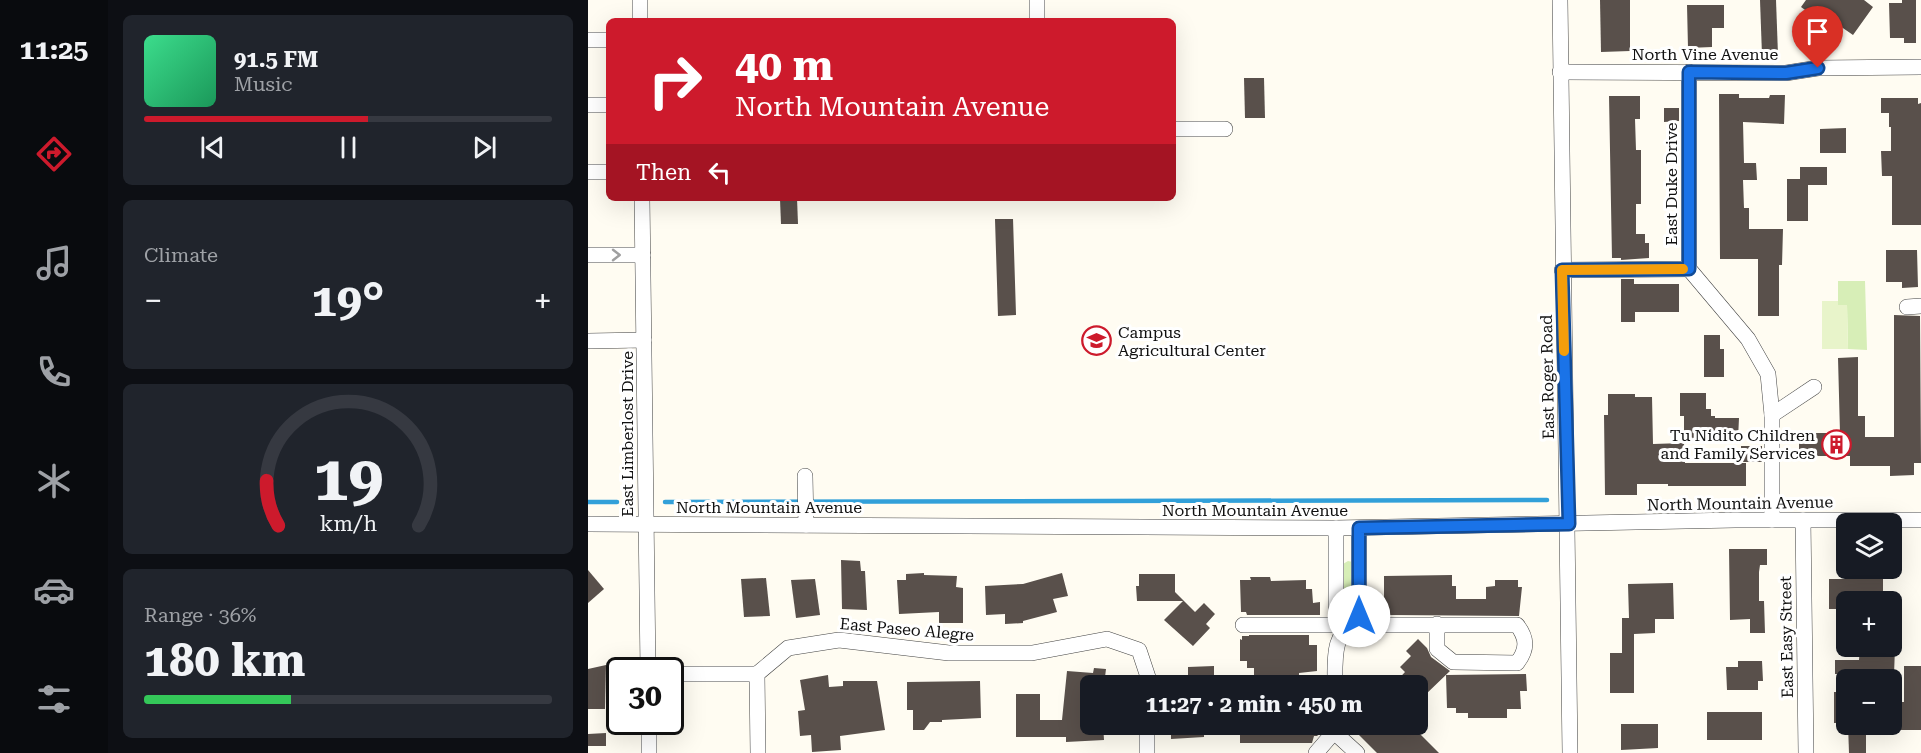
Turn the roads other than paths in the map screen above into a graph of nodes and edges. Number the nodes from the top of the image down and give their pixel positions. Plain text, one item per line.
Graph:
1 (640, 0) edge
2 (1037, 0) edge
3 (1560, 0) edge
4 (640, 18) edge
5 (1038, 18) edge
6 (588, 40) edge
7 (606, 40) edge
8 (1921, 67) edge
9 (1560, 72) junction
10 (1689, 72) junction
11 (588, 105) edge
12 (606, 105) edge
13 (1176, 129) edge
14 (1225, 129) dead end
15 (606, 171) edge
16 (588, 172) edge
17 (642, 201) edge
18 (588, 255) edge
19 (643, 255) junction
20 (1689, 269) junction
21 (1562, 270) junction
22 (644, 340) junction
23 (588, 341) edge
24 (1814, 387) dead end
25 (1772, 415) junction
26 (805, 476) dead end
27 (1772, 520) junction
28 (1803, 520) junction
29 (1921, 520) edge
30 (588, 524) edge
31 (645, 524) junction
32 (1569, 524) junction
33 (806, 525) junction
34 (1336, 528) junction
35 (1359, 528) junction
36 (1437, 624) junction
37 (1243, 625) dead end
38 (1347, 625) junction
39 (648, 657) edge
40 (684, 674) edge
41 (757, 674) junction
42 (1147, 675) edge
43 (1335, 675) edge
44 (649, 735) edge
45 (1147, 735) edge
46 (1329, 735) edge
47 (1340, 735) edge
48 (649, 753) edge
49 (758, 753) edge
50 (1147, 753) edge
51 (1316, 753) edge
52 (1357, 753) edge
53 (1570, 753) edge
54 (1806, 753) edge

1 - 4 street
2 - 5 street
3 - 9 street, East Roger Road
6 - 7 street
8 - 10 street, North Vine Avenue
9 - 10 street, North Vine Avenue
9 - 21 street, East Roger Road
10 - 20 street, East Duke Drive
11 - 12 street
13 - 14 street
15 - 16 street
17 - 19 street, East Limberlost Drive
18 -> 19 street
19 - 22 street, East Limberlost Drive
20 - 21 street
20 - 25 street
21 - 32 street, East Roger Road
22 - 23 street
22 - 31 street, East Limberlost Drive
24 - 25 street
25 - 27 street
26 - 33 street
27 - 28 street, North Mountain Avenue
27 - 32 street, North Mountain Avenue
28 - 29 street, North Mountain Avenue
28 - 54 street, East Easy Street
30 - 31 street, North Mountain Avenue
31 - 33 street, North Mountain Avenue
31 - 39 street, East Limberlost Drive
32 - 35 street, North Mountain Avenue
32 - 53 street, East Roger Road
33 - 34 street, North Mountain Avenue
34 - 35 street, North Mountain Avenue
34 - 38 street
35 - 38 street
36 - 36 street
36 - 38 street
37 - 38 street
38 - 43 street
40 - 41 street
41 - 42 street, East Paseo Alegre
41 - 49 street
44 - 48 street
45 - 50 street
46 - 51 street
47 - 52 street

